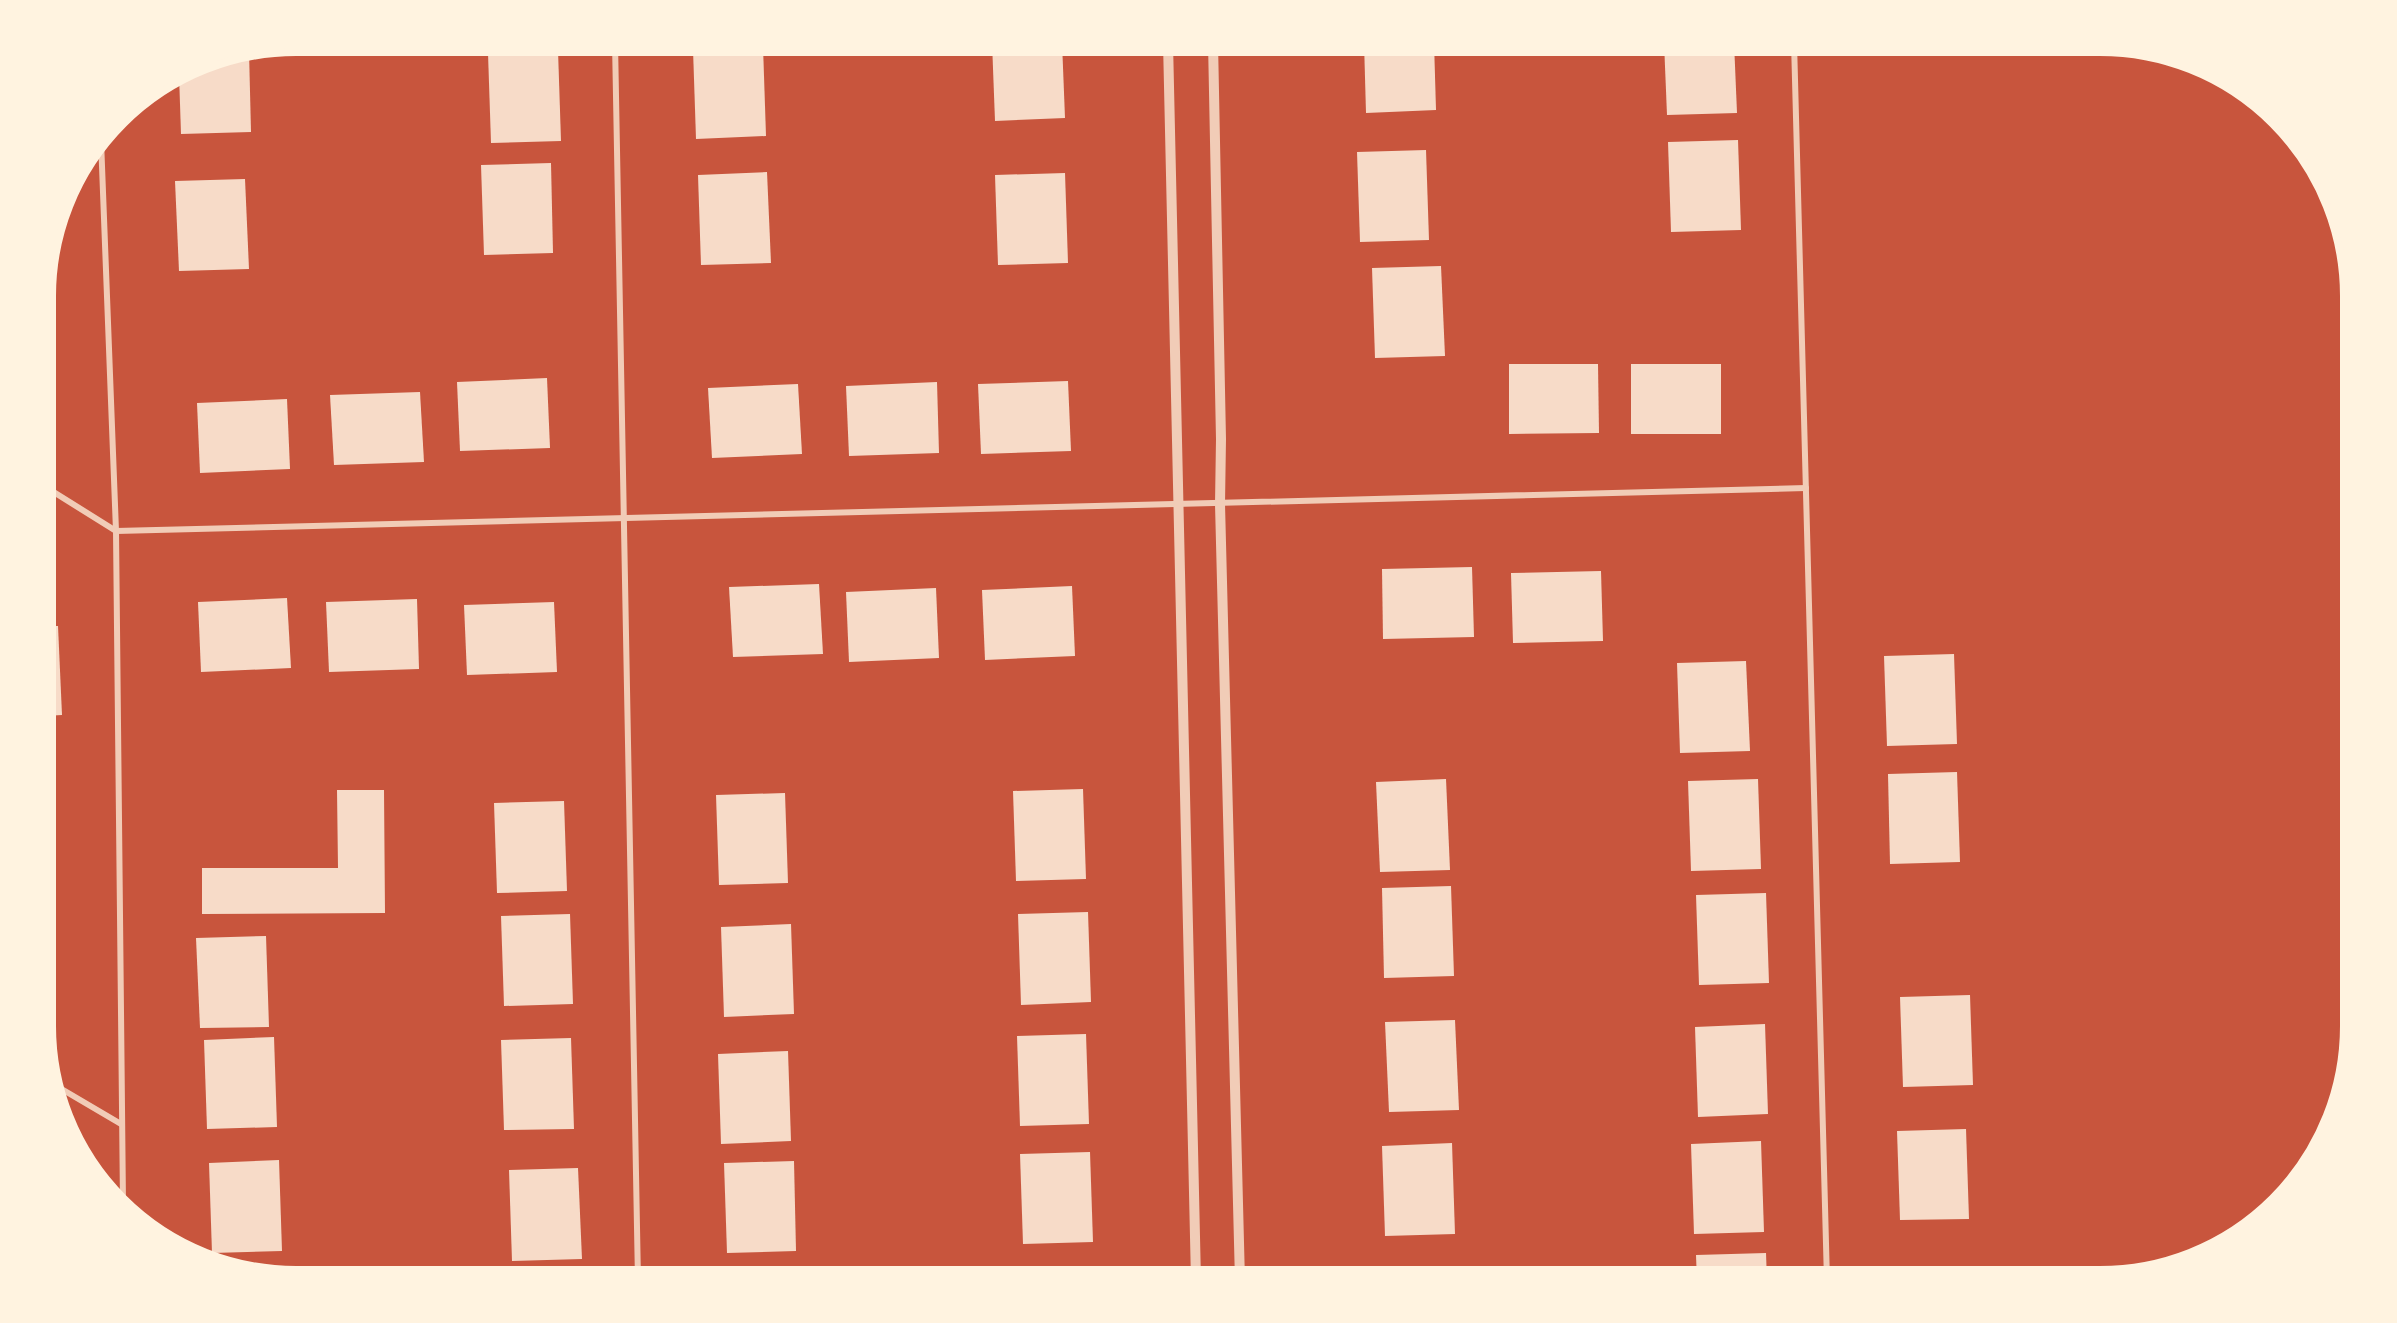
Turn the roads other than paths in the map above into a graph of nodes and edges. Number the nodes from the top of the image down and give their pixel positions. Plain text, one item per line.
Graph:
1 (615, 52) edge
2 (1168, 52) edge
3 (1213, 52) edge
4 (1794, 52) edge
5 (101, 150) edge
6 (1806, 488) junction
7 (52, 491) edge
8 (1220, 504) junction
9 (1179, 505) junction
10 (623, 518) junction
11 (116, 531) junction
12 (61, 1088) edge
13 (121, 1124) junction
14 (123, 1198) edge
15 (638, 1270) edge
16 (1196, 1270) edge
17 (1240, 1270) edge
18 (1827, 1270) edge

1 - 10 street
2 - 9 street
3 - 8 street
4 - 6 street
5 - 11 street
6 - 8 street
6 - 18 street
7 - 11 street
8 - 9 street
8 - 17 street
9 - 10 street
9 - 16 street
10 - 11 street
10 - 15 street
11 - 13 street
12 - 13 street
13 - 14 street

